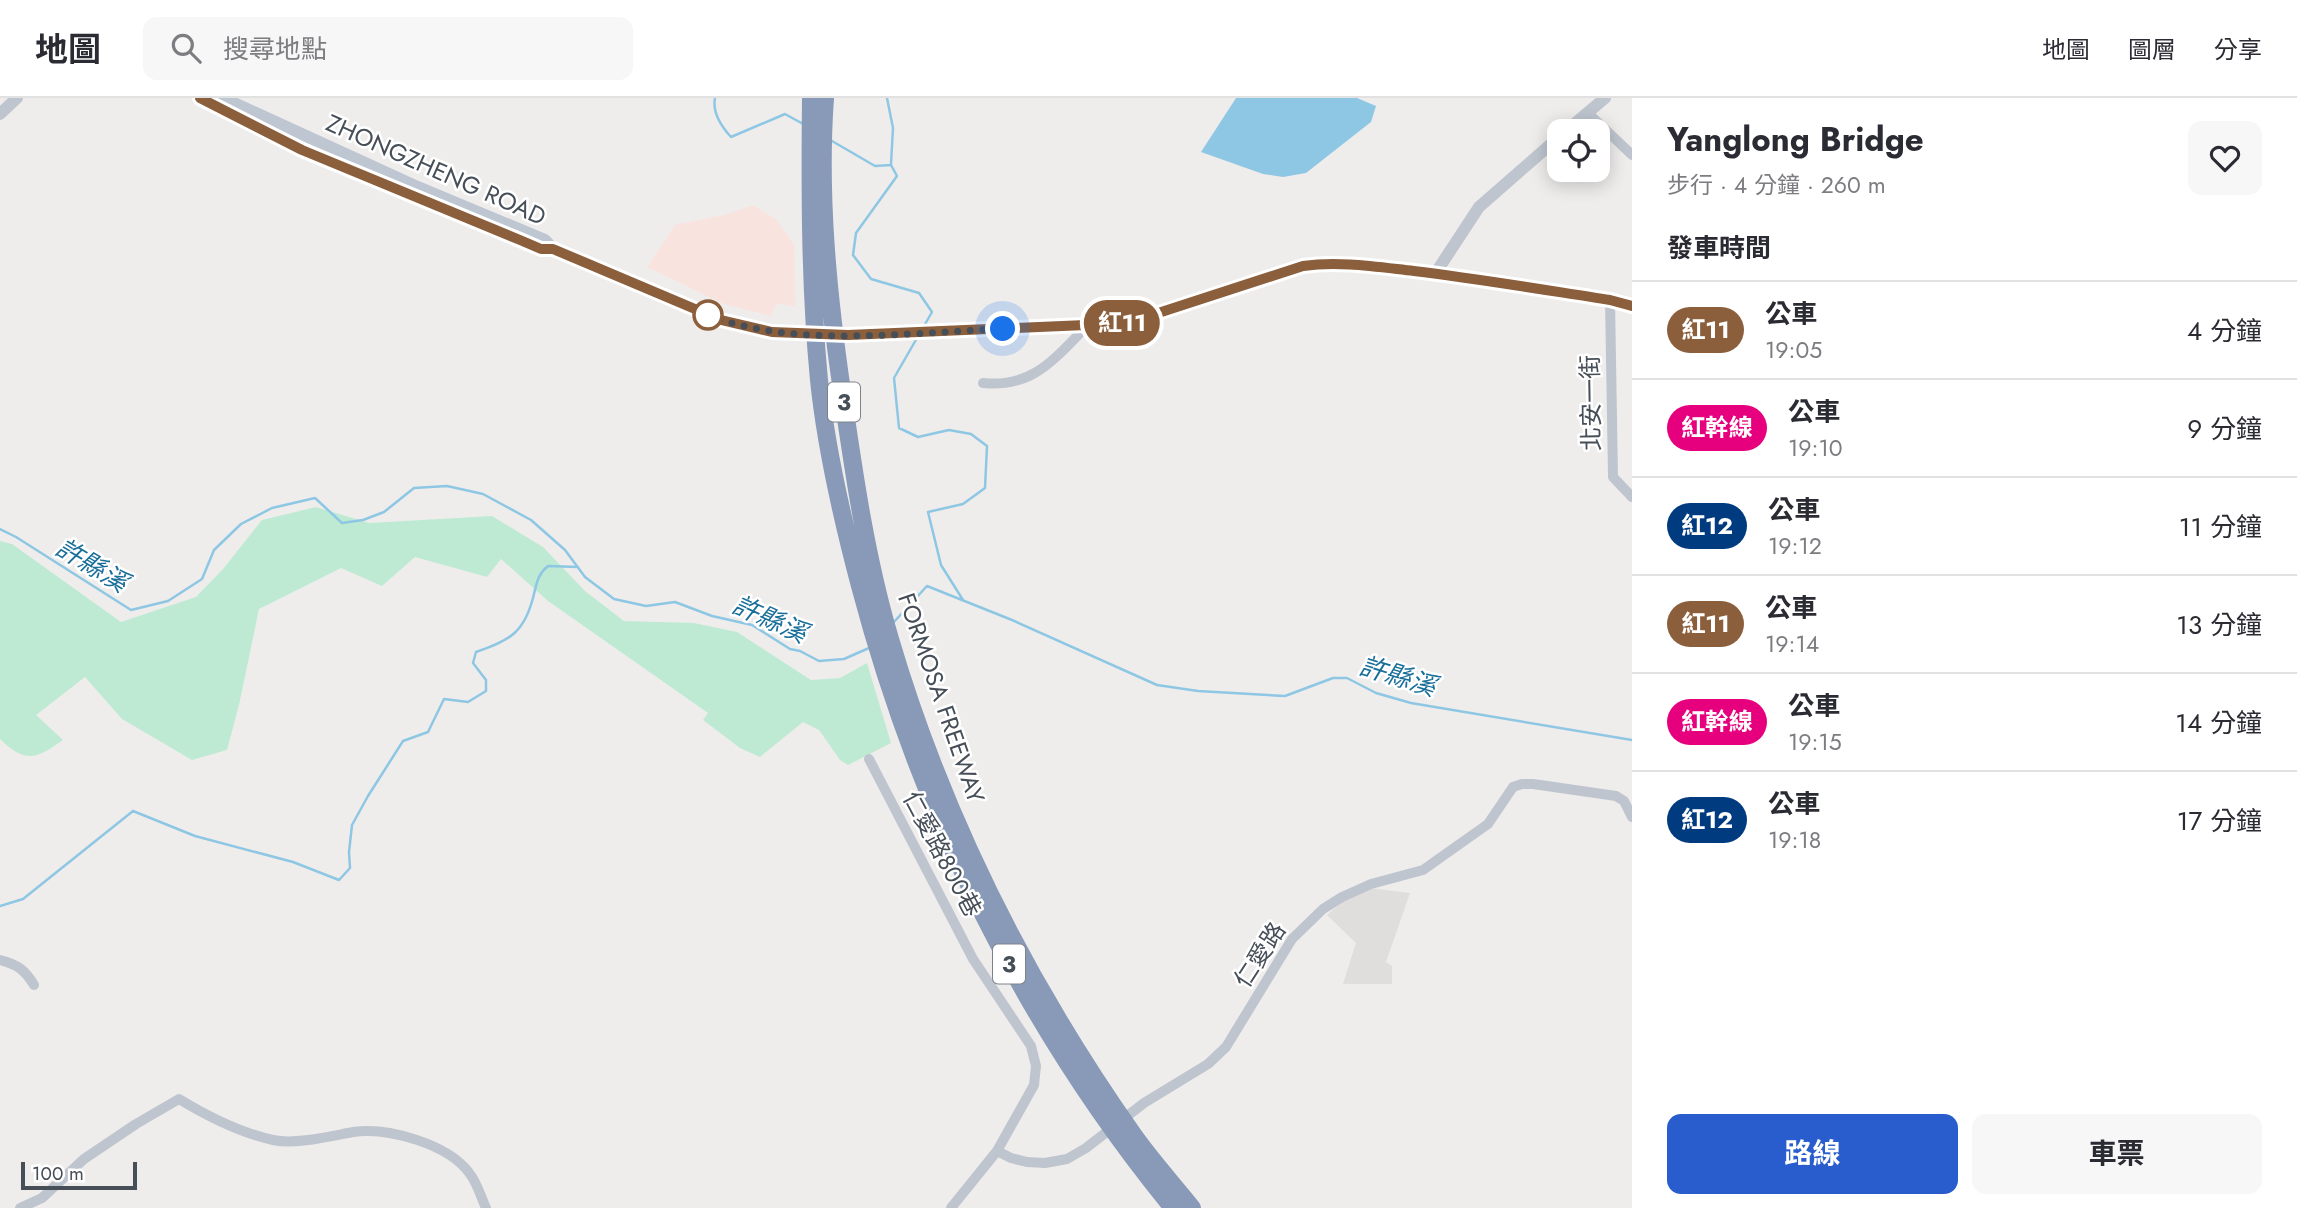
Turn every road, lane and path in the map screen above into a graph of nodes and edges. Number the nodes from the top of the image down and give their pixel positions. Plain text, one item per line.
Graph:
1 (17, 98) edge
2 (200, 98) edge
3 (223, 98) edge
4 (811, 98) edge
5 (825, 98) edge
6 (1605, 98) edge
7 (1588, 113) junction
8 (0, 114) edge
9 (1581, 119) edge
10 (1547, 148) edge
11 (1632, 155) edge
12 (553, 249) junction
13 (1435, 274) junction
14 (1610, 300) junction
15 (1632, 306) edge
16 (1086, 327) junction
17 (984, 383) dead end
18 (1632, 497) edge
19 (869, 759) dead end
20 (1632, 817) edge
21 (0, 960) edge
22 (34, 985) dead end
23 (997, 1151) junction
24 (20, 1208) edge
25 (486, 1208) edge
26 (951, 1208) edge
27 (1173, 1208) edge
28 (1192, 1208) edge

1 - 8 street
2 - 12 main road, ZHONGZHENG ROAD
3 - 12 main road, ZHONGZHENG ROAD
4 - 27 highway, FORMOSA FREEWAY / 3
5 - 28 highway, FORMOSA FREEWAY / 3
6 - 7 street
7 - 9 street
7 - 11 street
10 - 13 street
12 - 16 main road, ZHONGZHENG ROAD
13 - 14 main road
13 - 16 main road
14 - 15 main road
14 - 18 street, 北安一街
16 - 17 street
19 - 23 street, 仁愛路800巷
20 - 23 street, 仁愛路
21 - 22 street
23 - 26 street
24 - 25 street

